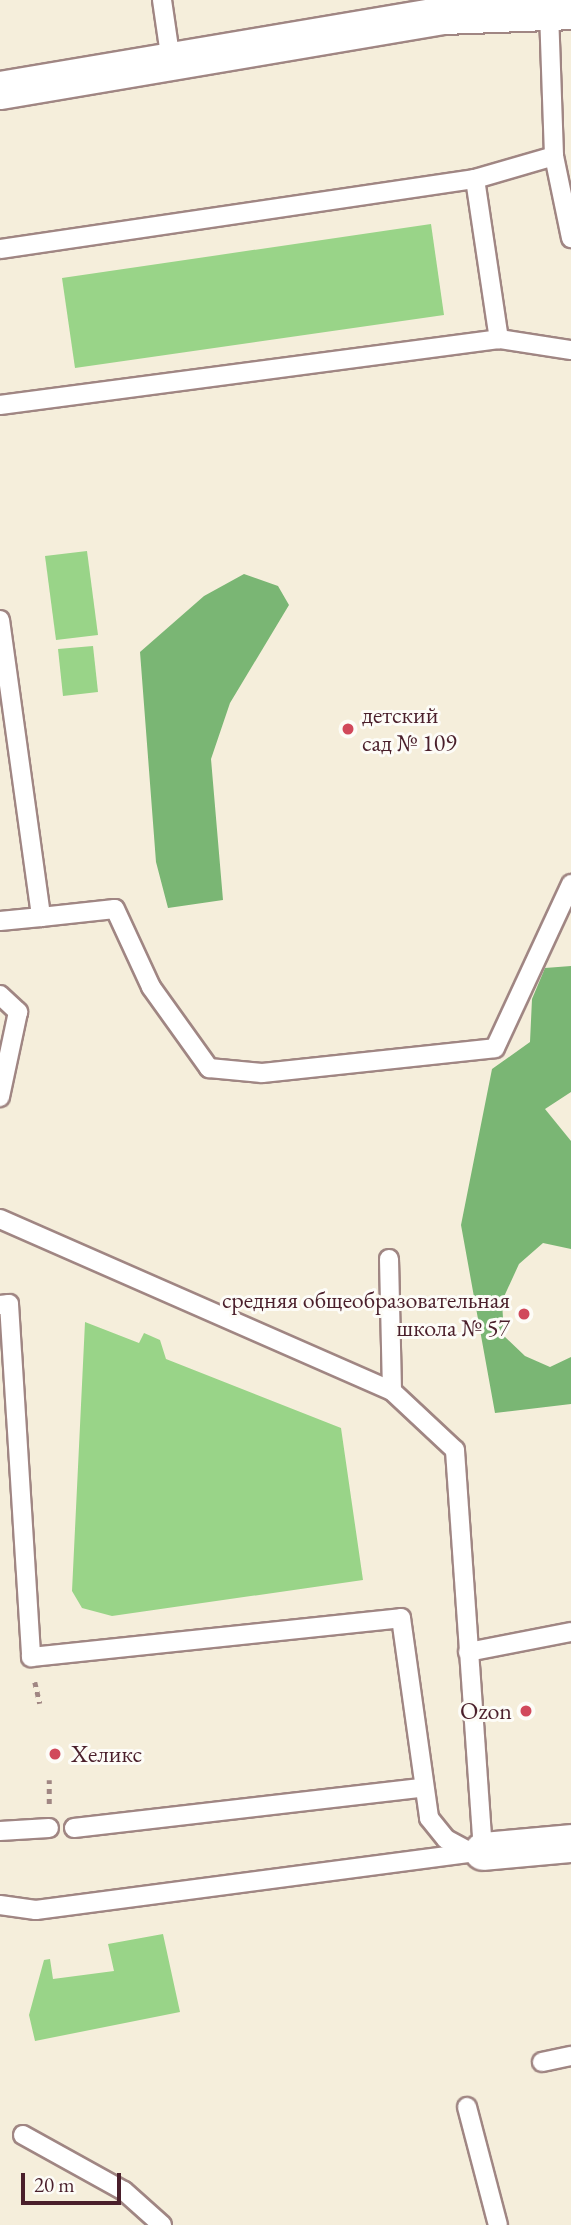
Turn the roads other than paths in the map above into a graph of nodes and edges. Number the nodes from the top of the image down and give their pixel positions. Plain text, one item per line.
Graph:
1 (162, 0) edge
2 (560, 11) edge
3 (171, 62) junction
4 (0, 90) edge
5 (554, 156) junction
6 (475, 179) junction
7 (571, 238) edge
8 (0, 249) edge
9 (499, 339) junction
10 (571, 350) edge
11 (0, 405) edge
12 (0, 620) edge
13 (571, 884) edge
14 (41, 917) junction
15 (0, 921) edge
16 (0, 995) edge
17 (0, 1097) edge
18 (0, 1219) edge
19 (389, 1259) dead end
20 (0, 1305) edge
21 (392, 1391) junction
22 (571, 1632) edge
23 (468, 1653) junction
24 (422, 1788) junction
25 (74, 1828) dead end
26 (49, 1829) dead end
27 (0, 1831) edge
28 (571, 1843) edge
29 (474, 1850) junction
30 (0, 1905) edge
31 (571, 2056) edge
32 (542, 2062) dead end
33 (467, 2107) dead end
34 (23, 2135) dead end
35 (162, 2225) edge
36 (498, 2225) edge

1 - 3 lane
2 - 3 street
2 - 5 lane
3 - 4 street
5 - 6 lane
5 - 7 lane
6 - 8 lane
6 - 9 lane
9 - 10 lane
9 - 11 lane
12 - 14 lane
13 - 14 lane
14 - 15 lane
16 - 17 lane
18 - 21 lane
19 - 21 lane
20 - 24 lane
21 - 23 lane
22 - 23 lane
23 - 29 lane
24 - 25 lane
24 - 29 lane
26 - 27 lane
28 - 29 street
29 - 30 lane
31 - 32 lane
33 - 36 lane
34 - 35 lane

